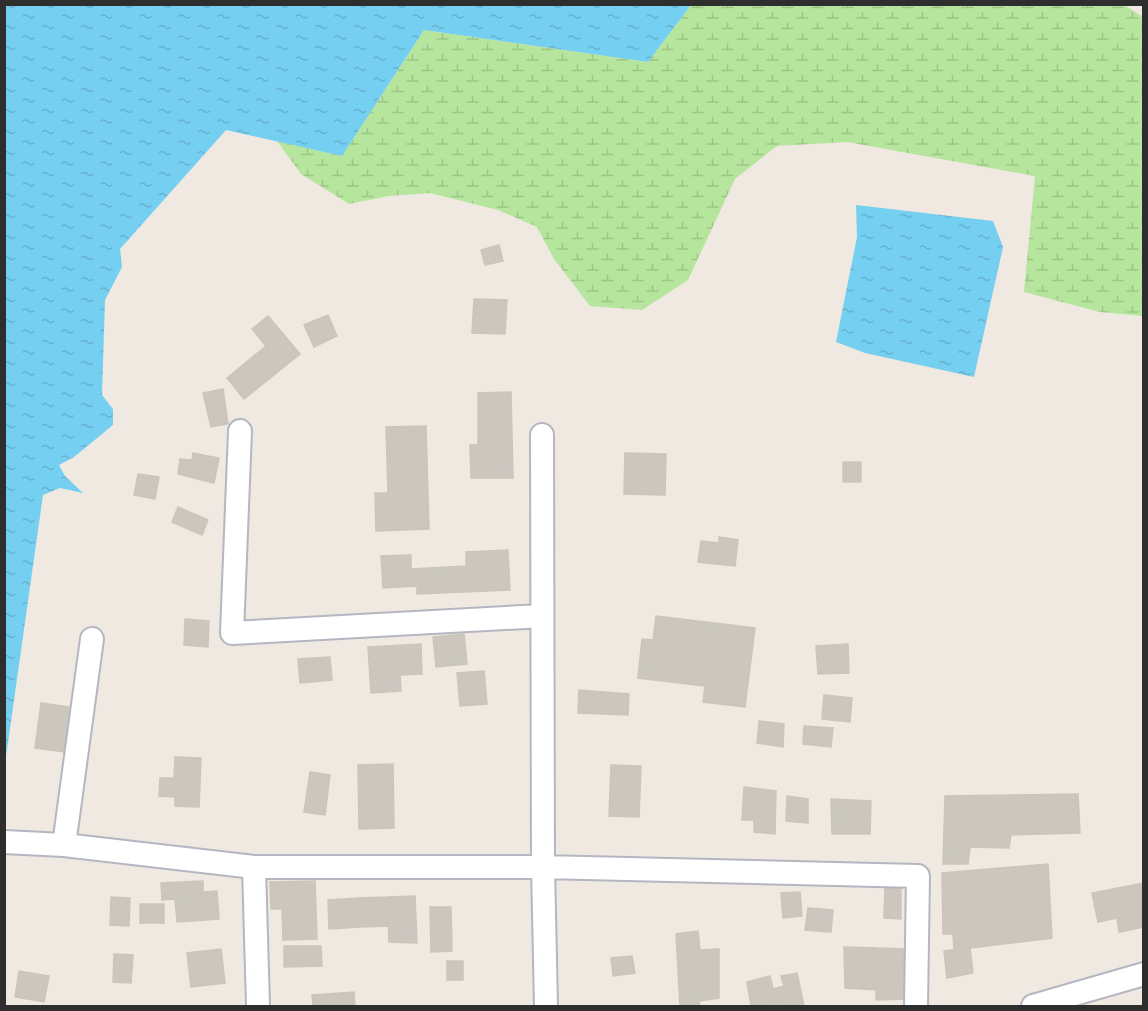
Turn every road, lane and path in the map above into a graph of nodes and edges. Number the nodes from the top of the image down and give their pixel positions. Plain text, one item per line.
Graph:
1 (240, 432) dead end
2 (542, 435) dead end
3 (542, 616) junction
4 (92, 639) dead end
5 (4, 842) edge
6 (64, 845) junction
7 (254, 867) junction
8 (543, 867) junction
9 (1143, 974) edge
10 (258, 1006) edge
11 (546, 1006) edge
12 (916, 1006) edge
13 (1032, 1006) edge

1 - 3 street
2 - 3 street
3 - 8 street
4 - 6 street
5 - 6 street
6 - 7 street
7 - 8 street
7 - 10 street
8 - 11 street
8 - 12 street
9 - 13 street

